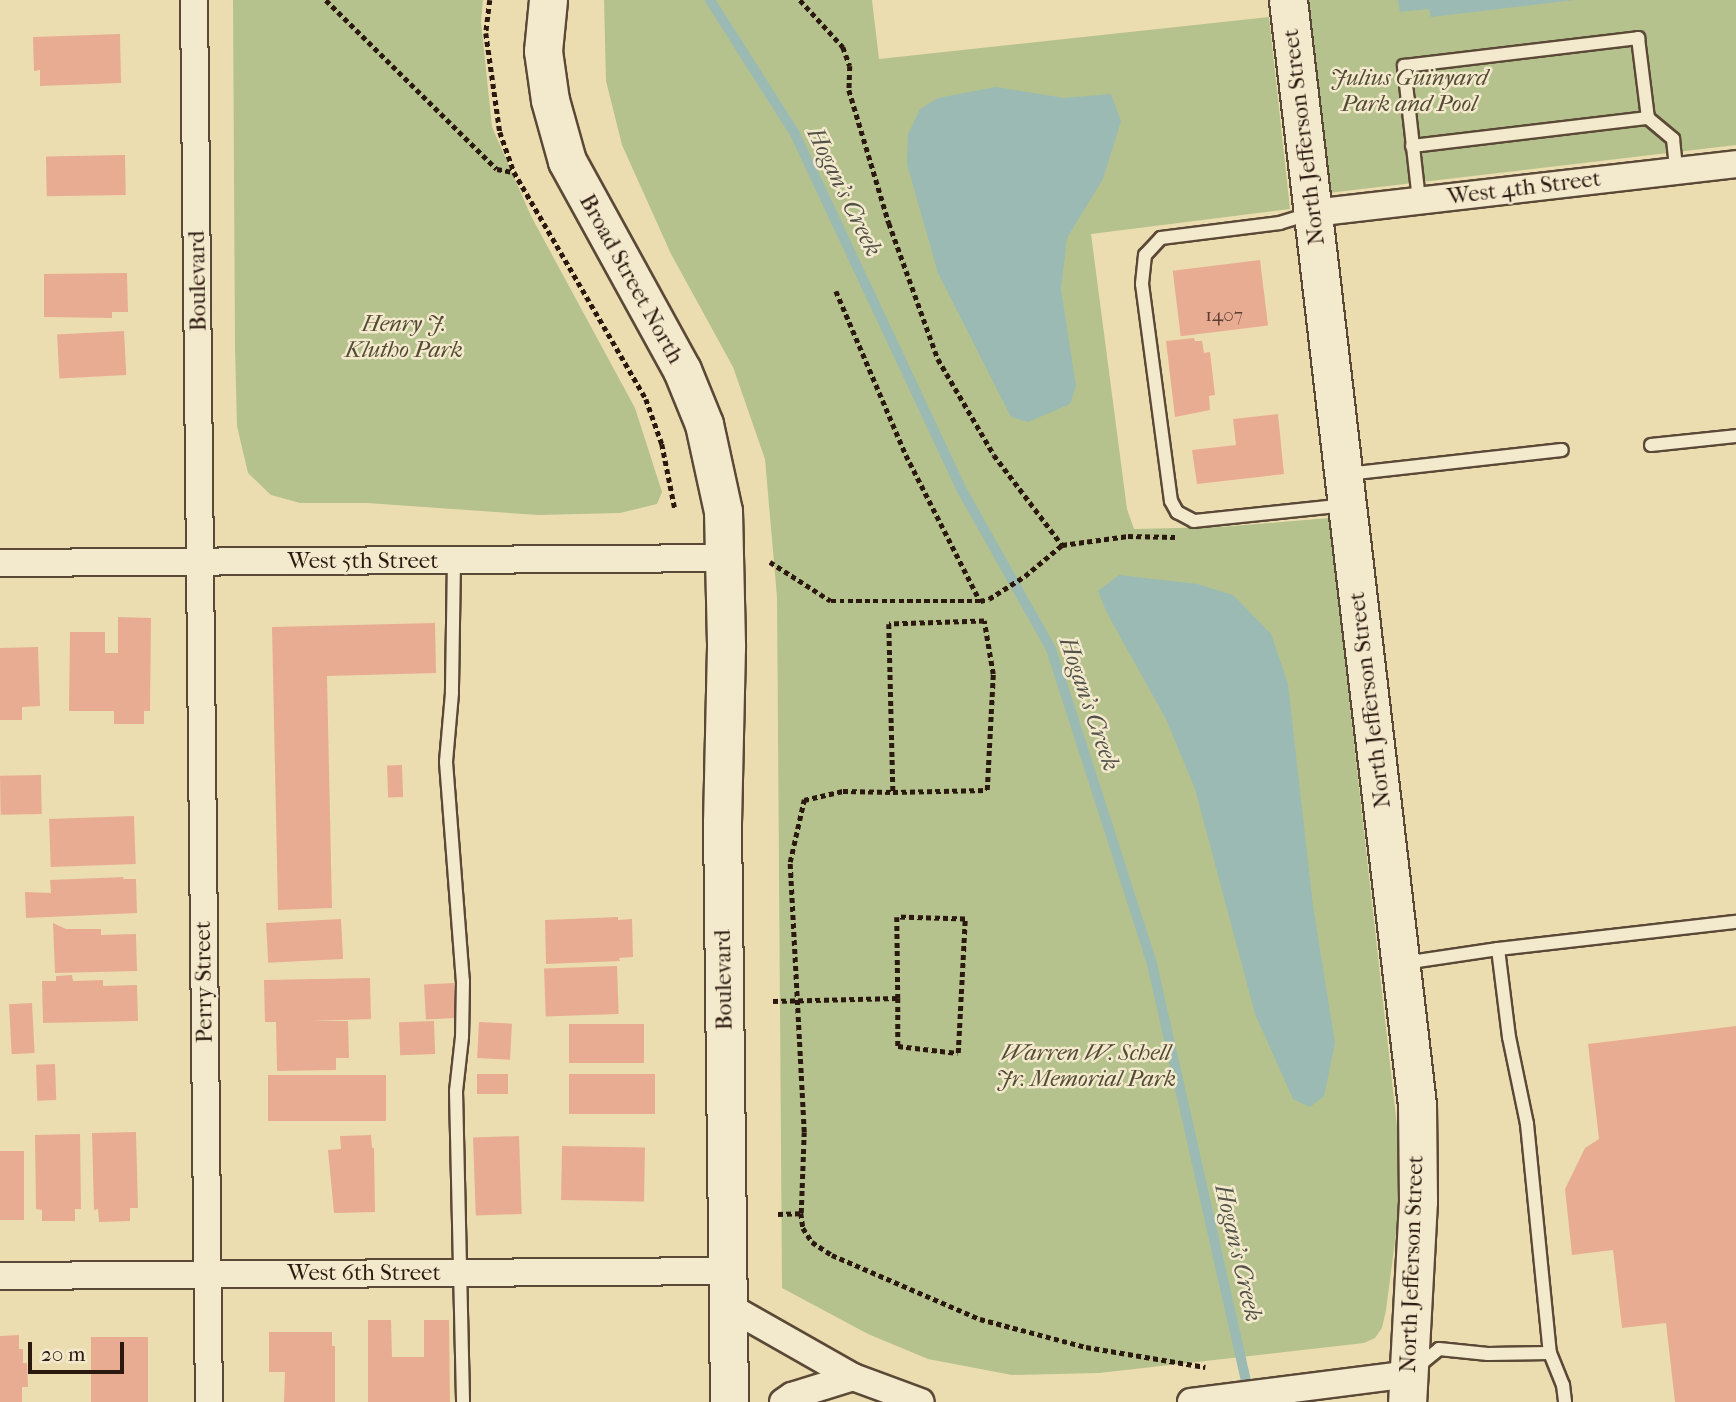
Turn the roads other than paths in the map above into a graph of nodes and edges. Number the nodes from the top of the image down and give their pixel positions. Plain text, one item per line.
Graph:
1 (194, 0) edge
2 (548, 0) edge
3 (1288, 0) edge
4 (1648, 118) junction
5 (1412, 146) junction
6 (1736, 164) edge
7 (1676, 170) junction
8 (1419, 200) junction
9 (1313, 213) junction
10 (1736, 436) edge
11 (1651, 445) dead end
12 (1562, 450) dead end
13 (1346, 490) junction
14 (726, 558) junction
15 (454, 560) junction
16 (202, 562) junction
17 (0, 564) edge
18 (1736, 922) edge
19 (1498, 949) junction
20 (1401, 963) junction
21 (207, 1273) junction
22 (461, 1273) junction
23 (0, 1276) edge
24 (728, 1288) junction
25 (1550, 1353) junction
26 (853, 1377) junction
27 (1408, 1388) edge
28 (1197, 1401) edge
29 (209, 1402) edge
30 (463, 1402) edge
31 (729, 1402) edge
32 (783, 1402) edge
33 (921, 1402) edge
34 (1565, 1402) edge

1 - 16 street, Boulevard
2 - 14 main road, Broad Street North
3 - 9 main road, North Jefferson Street
4 - 5 lane
4 - 5 lane
4 - 7 lane
5 - 8 lane
6 - 7 street, West 4th Street
7 - 8 street, West 4th Street
8 - 9 street, West 4th Street
9 - 13 main road, North Jefferson Street
9 - 13 lane
10 - 11 lane
12 - 13 lane
13 - 20 main road, North Jefferson Street
14 - 15 street, West 5th Street
14 - 24 main road, Boulevard
15 - 16 street, West 5th Street
15 - 22 lane
16 - 17 street, West 5th Street
16 - 21 street, Perry Street
18 - 19 lane
19 - 20 lane
19 - 25 lane
20 - 27 main road, North Jefferson Street
21 - 22 street, West 6th Street
21 - 23 street, West 6th Street
21 - 29 street, Perry Street
22 - 24 street, West 6th Street
22 - 30 lane
24 - 26 street
24 - 31 main road, Boulevard
25 - 27 lane
25 - 34 lane
26 - 32 street
26 - 33 street
27 - 28 street

